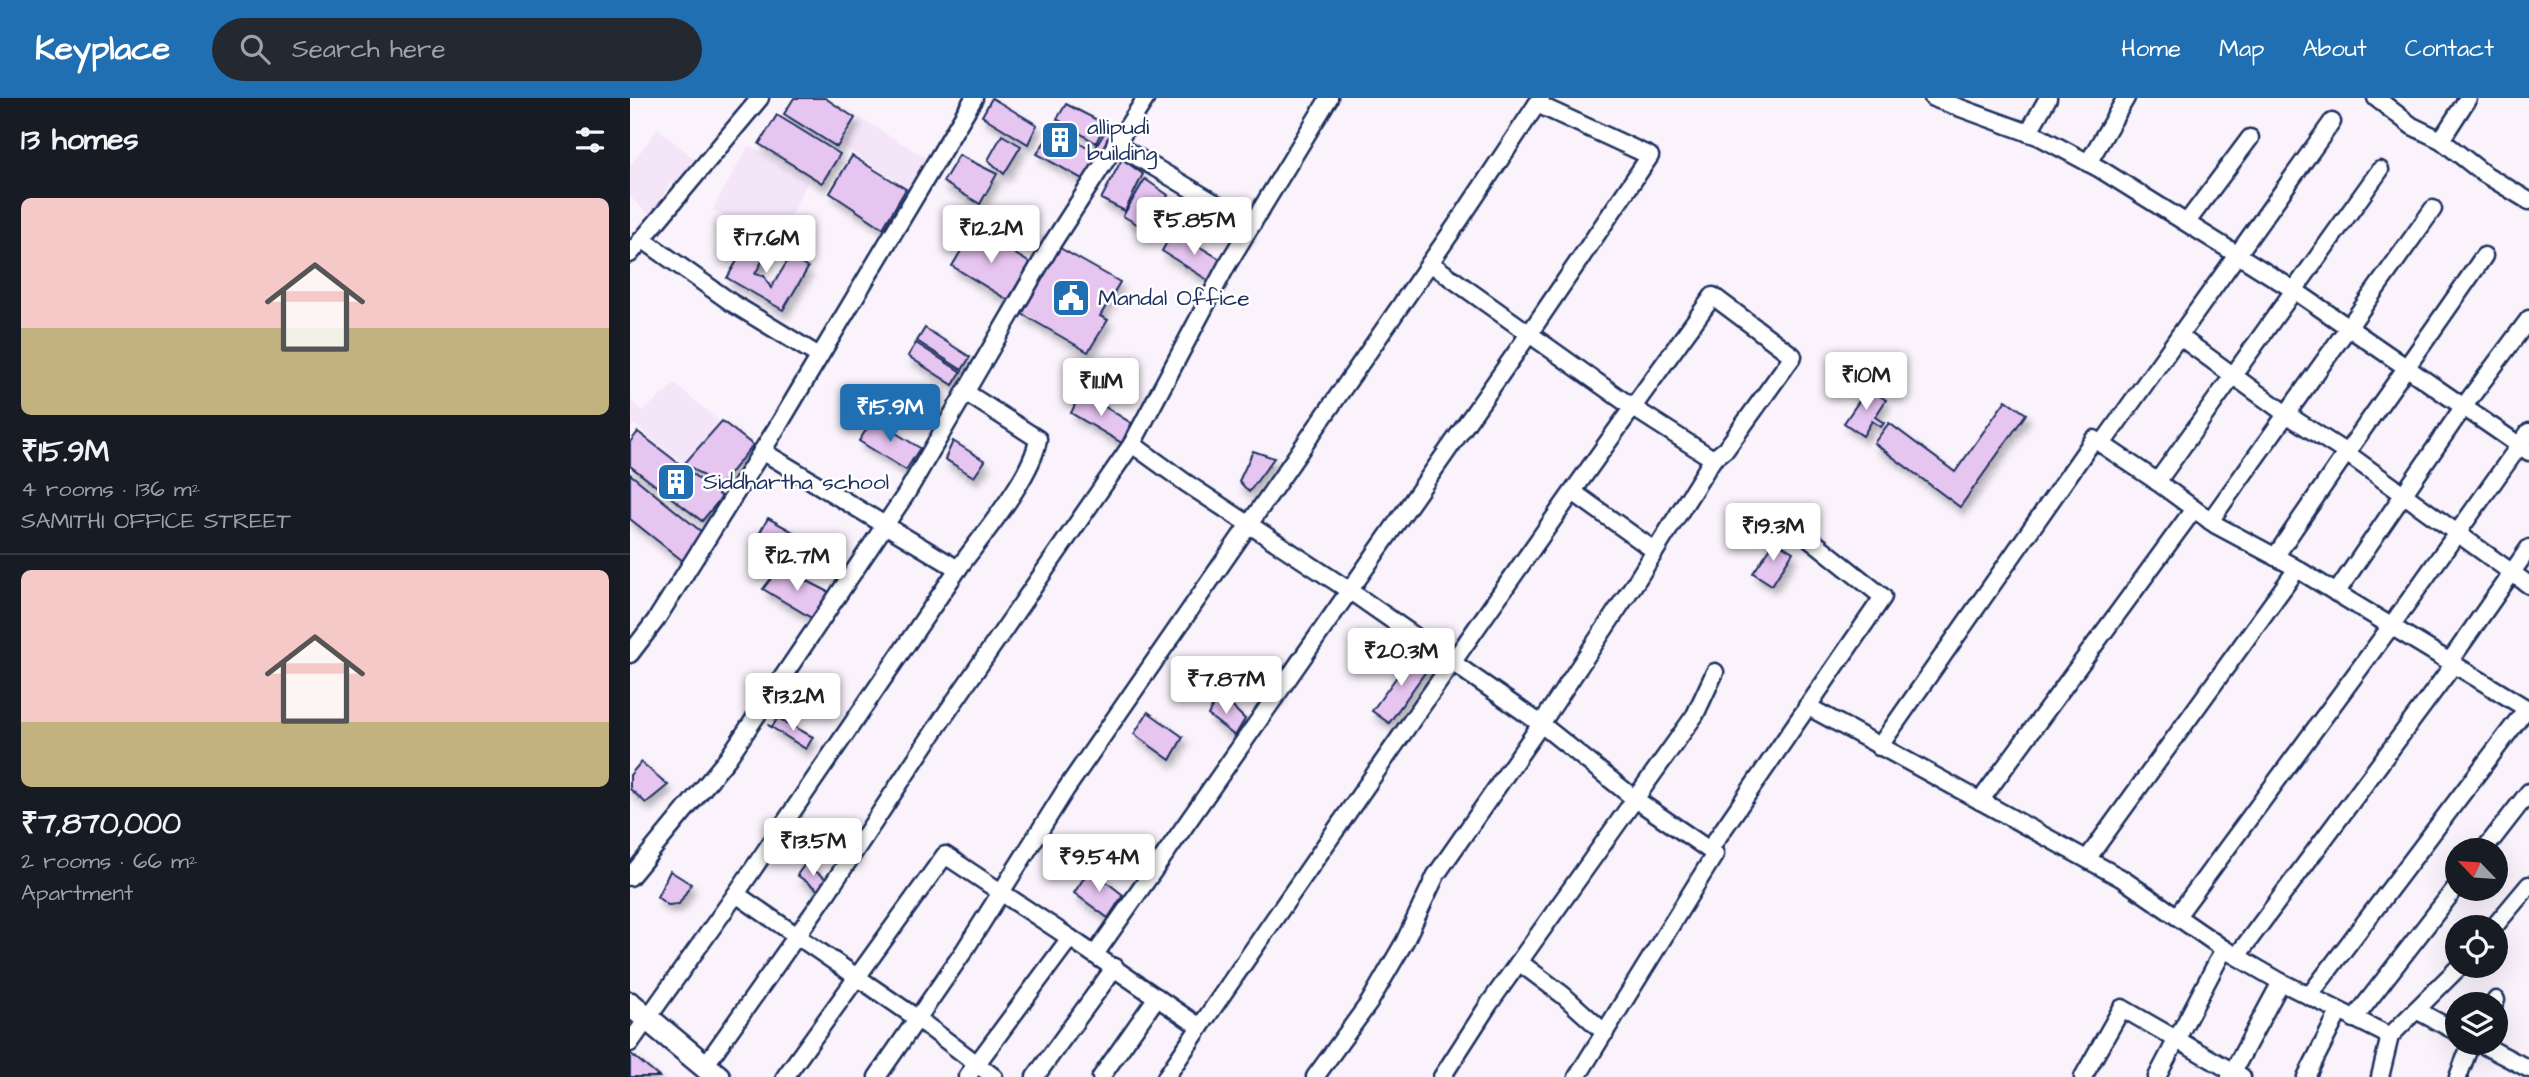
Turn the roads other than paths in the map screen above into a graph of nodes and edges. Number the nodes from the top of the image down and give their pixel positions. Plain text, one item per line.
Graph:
1 (760, 98) edge
2 (974, 98) edge
3 (1146, 98) edge
4 (1329, 98) edge
5 (1933, 98) edge
6 (2048, 98) edge
7 (2126, 98) edge
8 (2376, 98) edge
9 (2468, 98) edge
10 (1539, 101) edge
11 (1959, 102) edge
12 (2332, 122) dead end
13 (2028, 133) junction
14 (2250, 138) dead end
15 (2441, 139) junction
16 (1115, 144) junction
17 (2088, 163) junction
18 (2380, 170) dead end
19 (2526, 192) edge
20 (2434, 209) dead end
21 (2187, 222) junction
22 (1252, 225) junction
23 (642, 239) junction
24 (2238, 253) junction
25 (630, 254) edge
26 (2483, 256) dead end
27 (1430, 263) junction
28 (2294, 290) junction
29 (2529, 319) edge
30 (2349, 326) junction
31 (1529, 334) junction
32 (2179, 337) junction
33 (819, 356) junction
34 (2408, 367) junction
35 (2233, 376) junction
36 (965, 392) junction
37 (2464, 406) junction
38 (1632, 407) junction
39 (2286, 414) junction
40 (2526, 443) edge
41 (1132, 444) junction
42 (2102, 444) junction
43 (762, 451) junction
44 (2345, 452) junction
45 (1713, 458) junction
46 (2157, 482) junction
47 (1573, 492) junction
48 (2404, 494) junction
49 (2194, 509) junction
50 (2210, 521) junction
51 (883, 525) junction
52 (1248, 525) junction
53 (1794, 526) dead end
54 (2458, 532) junction
55 (2529, 548) edge
56 (1655, 551) junction
57 (2275, 557) junction
58 (958, 569) junction
59 (2297, 569) junction
60 (2512, 572) junction
61 (2529, 585) edge
62 (1350, 591) junction
63 (2336, 593) junction
64 (2391, 626) junction
65 (630, 654) edge
66 (1451, 660) junction
67 (2452, 663) junction
68 (1715, 672) dead end
69 (2526, 703) edge
70 (1807, 706) junction
71 (1541, 723) junction
72 (1879, 747) junction
73 (2529, 792) edge
74 (1635, 799) junction
75 (1980, 801) junction
76 (2493, 838) edge
77 (1709, 850) junction
78 (2087, 859) junction
79 (630, 877) edge
80 (2529, 886) edge
81 (736, 894) junction
82 (1001, 894) junction
83 (2445, 900) edge
84 (2504, 915) edge
85 (2177, 916) junction
86 (798, 934) junction
87 (1070, 937) junction
88 (1096, 953) junction
89 (2231, 953) junction
90 (1518, 962) junction
91 (1115, 967) junction
92 (858, 976) junction
93 (2447, 978) edge
94 (2281, 982) junction
95 (2309, 996) junction
96 (1157, 997) junction
97 (630, 1004) edge
98 (2416, 1010) junction
99 (2347, 1016) junction
100 (647, 1019) junction
101 (918, 1019) junction
102 (2445, 1025) edge
103 (1200, 1027) junction
104 (1605, 1033) junction
105 (2390, 1036) junction
106 (2177, 1040) junction
107 (630, 1043) edge
108 (2466, 1055) edge
109 (2502, 1055) edge
110 (2526, 1068) edge
111 (972, 1070) edge
112 (713, 1074) edge
113 (2235, 1075) edge
114 (785, 1077) edge
115 (877, 1077) edge
116 (994, 1077) edge
117 (1035, 1077) edge
118 (1101, 1077) edge
119 (1166, 1077) edge
120 (1315, 1077) edge
121 (1442, 1077) edge
122 (1577, 1077) edge
123 (2083, 1077) edge
124 (2157, 1077) edge
125 (2306, 1077) edge
126 (2380, 1077) edge
127 (2458, 1077) edge

1 - 23 street
2 - 33 street
3 - 16 street
4 - 22 street
5 - 11 street
6 - 13 street
7 - 17 street
8 - 15 street
9 - 15 street
10 - 27 street
10 - 31 street
11 - 13 street
12 - 24 street
13 - 17 street
14 - 21 street
15 - 19 street
16 - 22 street
16 - 36 street
17 - 21 street
18 - 28 street
20 - 30 street
21 - 24 street
22 - 41 street
23 - 25 street
23 - 33 street
24 - 28 street
24 - 32 street
26 - 34 street
27 - 31 street
27 - 52 street
28 - 30 street
28 - 35 street
29 - 37 street
30 - 34 street
30 - 39 street
31 - 38 street
31 - 62 street
32 - 35 street
32 - 42 street
33 - 43 street
34 - 37 street
34 - 44 street
35 - 39 street
35 - 46 street
36 - 51 street
36 - 58 street
37 - 40 street
37 - 48 street
38 - 45 street
38 - 45 street
38 - 47 street
39 - 44 street
39 - 50 street
40 - 54 street
41 - 52 street
41 - 86 street
42 - 46 street
42 - 72 street
43 - 51 street
43 - 65 street
44 - 48 street
44 - 57 street
45 - 56 street
46 - 49 street
47 - 56 street
47 - 66 street
48 - 54 street
48 - 63 street
49 - 50 street
49 - 75 street
50 - 57 street
51 - 58 street
51 - 79 street
52 - 62 street
52 - 82 street
53 - 70 street
54 - 60 street
54 - 64 street
55 - 60 street
56 - 71 street
57 - 59 street
58 - 81 street
59 - 63 street
59 - 78 street
60 - 61 street
60 - 67 street
62 - 66 street
62 - 88 street
63 - 64 street
64 - 67 street
64 - 85 street
66 - 71 street
66 - 103 street
67 - 69 street
67 - 89 street
68 - 74 street
69 - 95 street
70 - 72 street
70 - 77 street
71 - 74 street
71 - 120 street
72 - 75 street
73 - 76 street
74 - 77 street
74 - 90 street
75 - 78 street
77 - 104 street
78 - 85 street
80 - 84 street
81 - 86 street
81 - 100 street
82 - 87 street
82 - 92 street
82 - 101 street
83 - 99 street
85 - 89 street
86 - 92 street
86 - 112 street
87 - 88 street
87 - 111 street
88 - 91 street
89 - 94 street
89 - 106 street
90 - 104 street
90 - 121 street
91 - 96 street
91 - 117 street
92 - 101 street
92 - 114 street
93 - 98 street
94 - 95 street
94 - 113 street
95 - 99 street
96 - 103 street
96 - 118 street
97 - 100 street
98 - 102 street
98 - 105 street
99 - 105 street
99 - 125 street
100 - 107 street
100 - 112 street
101 - 111 street
101 - 115 street
103 - 119 street
104 - 122 street
105 - 126 street
106 - 113 street
106 - 123 street
106 - 124 street
108 - 127 street
109 - 110 street
111 - 116 street

